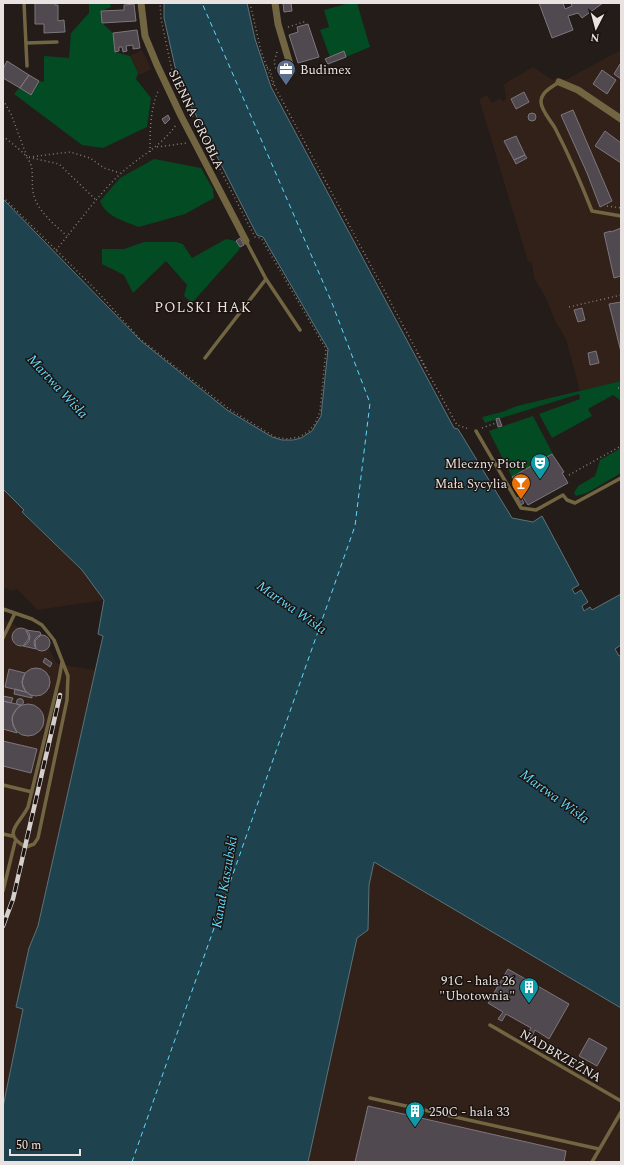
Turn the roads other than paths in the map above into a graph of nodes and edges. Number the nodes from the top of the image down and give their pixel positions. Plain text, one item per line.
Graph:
1 (24, 3) edge
2 (141, 3) edge
3 (275, 3) edge
4 (57, 42) dead end
5 (26, 43) junction
6 (27, 66) dead end
7 (292, 71) dead end
8 (559, 82) joint
9 (621, 119) edge
10 (621, 216) edge
11 (246, 241) joint
12 (266, 279) junction
13 (300, 330) dead end
14 (205, 358) dead end
15 (476, 431) road end
16 (621, 478) edge
17 (3, 609) edge
18 (15, 612) junction
19 (3, 638) edge
20 (62, 662) junction
21 (3, 785) edge
22 (32, 792) junction
23 (3, 834) edge
24 (12, 836) junction
25 (15, 842) junction
26 (3, 891) edge
27 (490, 1025) dead end
28 (370, 1098) dead end
29 (621, 1102) edge
30 (621, 1112) edge
31 (599, 1149) junction
32 (592, 1162) edge

1 - 5 lane
2 - 11 street, SIENNA GROBLA
3 - 7 street
4 - 5 lane
5 - 6 lane
8 - 9 street
8 - 10 lane
11 - 12 lane
12 - 13 lane
12 - 14 lane
15 - 16 lane
17 - 18 lane
18 - 19 lane
18 - 20 lane
20 - 22 lane
20 - 25 lane
21 - 22 lane
22 - 24 lane
23 - 24 lane
24 - 25 lane
25 - 26 lane
27 - 29 lane, NADBRZEŻNA
28 - 31 lane
30 - 31 lane
31 - 32 lane

